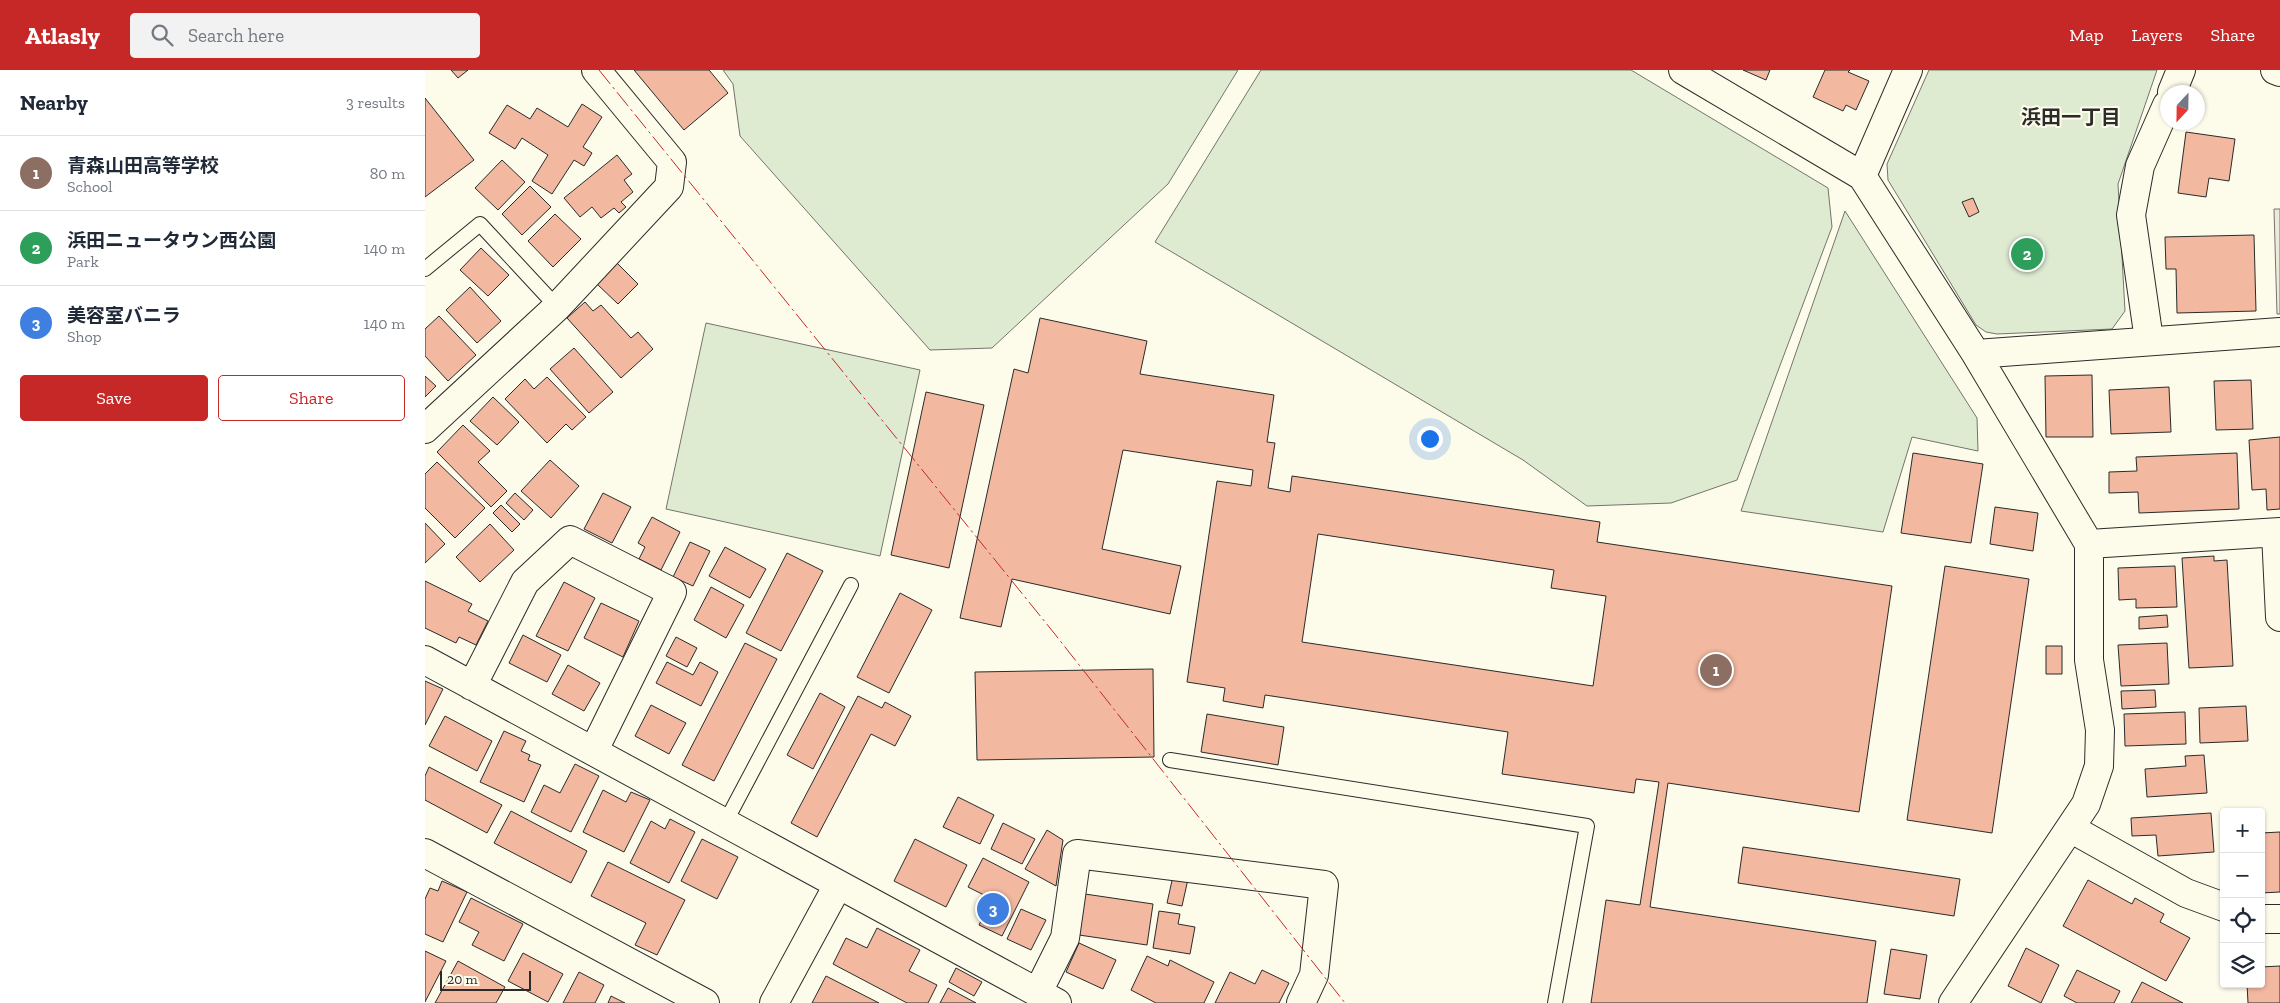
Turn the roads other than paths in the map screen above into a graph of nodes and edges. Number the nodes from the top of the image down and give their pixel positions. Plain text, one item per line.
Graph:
1 (596, 70) edge
2 (1683, 70) edge
3 (1908, 70) edge
4 (2181, 70) edge
5 (2275, 70) edge
6 (2280, 72) edge
7 (2176, 85) edge
8 (2160, 121) edge
9 (1862, 176) junction
10 (425, 269) edge
11 (557, 307) junction
12 (2280, 332) edge
13 (2149, 340) junction
14 (1975, 354) junction
15 (425, 429) edge
16 (2278, 532) edge
17 (2089, 544) junction
18 (851, 585) dead end
19 (2280, 617) edge
20 (425, 660) edge
21 (472, 686) junction
22 (594, 750) junction
23 (1169, 760) dead end
24 (725, 822) junction
25 (2070, 828) junction
26 (425, 853) edge
27 (838, 885) junction
28 (2220, 906) edge
29 (2265, 919) edge
30 (2280, 919) edge
31 (1048, 998) edge
32 (1964, 1000) edge
33 (705, 1003) edge
34 (774, 1003) edge
35 (1301, 1003) edge
36 (1555, 1003) edge

1 - 11 street
2 - 9 street
3 - 9 street
4 - 7 street
5 - 6 street
8 - 13 street
9 - 14 street
10 - 11 lane
11 - 15 street
12 - 13 street
13 - 14 street
14 - 17 street
16 - 17 street
16 - 19 street
17 - 25 street
18 - 24 lane
20 - 21 street
21 - 22 street
21 - 22 street
22 - 24 street
23 - 36 lane
24 - 27 street
25 - 28 street
25 - 32 street
26 - 33 street
27 - 31 street
27 - 34 street
29 - 30 street
31 - 35 street

